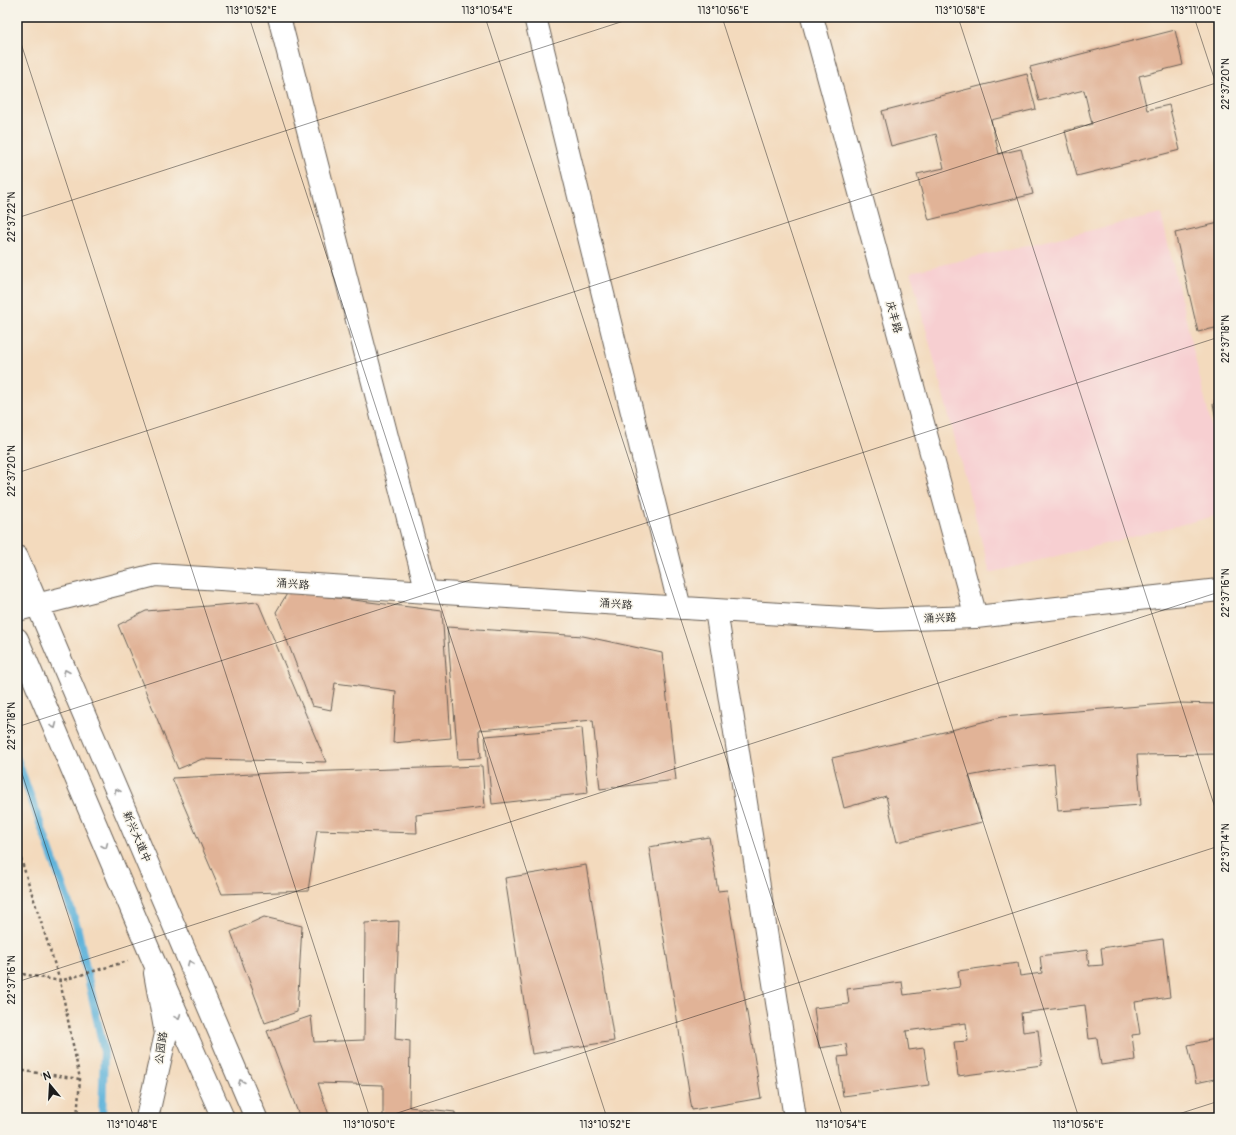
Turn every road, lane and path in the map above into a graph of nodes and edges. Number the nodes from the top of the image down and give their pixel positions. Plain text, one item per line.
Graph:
1 (278, 17) edge
2 (535, 17) edge
3 (812, 17) edge
4 (17, 557) edge
5 (1219, 590) edge
6 (426, 592) junction
7 (27, 607) edge
8 (680, 608) junction
9 (716, 610) junction
10 (976, 617) junction
11 (17, 639) edge
12 (17, 847) edge
13 (18, 852) edge
14 (151, 955) junction
15 (17, 973) edge
16 (60, 981) junction
17 (17, 1070) edge
18 (80, 1079) junction
19 (77, 1118) edge
20 (147, 1118) edge
21 (223, 1118) edge
22 (256, 1118) edge
23 (795, 1118) edge

1 - 6 street
2 - 8 street
3 - 10 street, 庆丰路
4 - 7 street, 新兴大道中
5 - 10 street, 涌兴路
6 - 7 street, 涌兴路
6 - 8 street, 涌兴路
22 -> 7 street, 新兴大道中
8 - 9 street, 涌兴路
9 - 10 street, 涌兴路
9 - 23 street
11 -> 14 street
12 - 13 path
13 - 16 path
14 - 16 path
14 - 20 street, 公园路
14 -> 21 street
15 - 16 path
16 - 18 path
17 - 18 path
18 - 19 path

